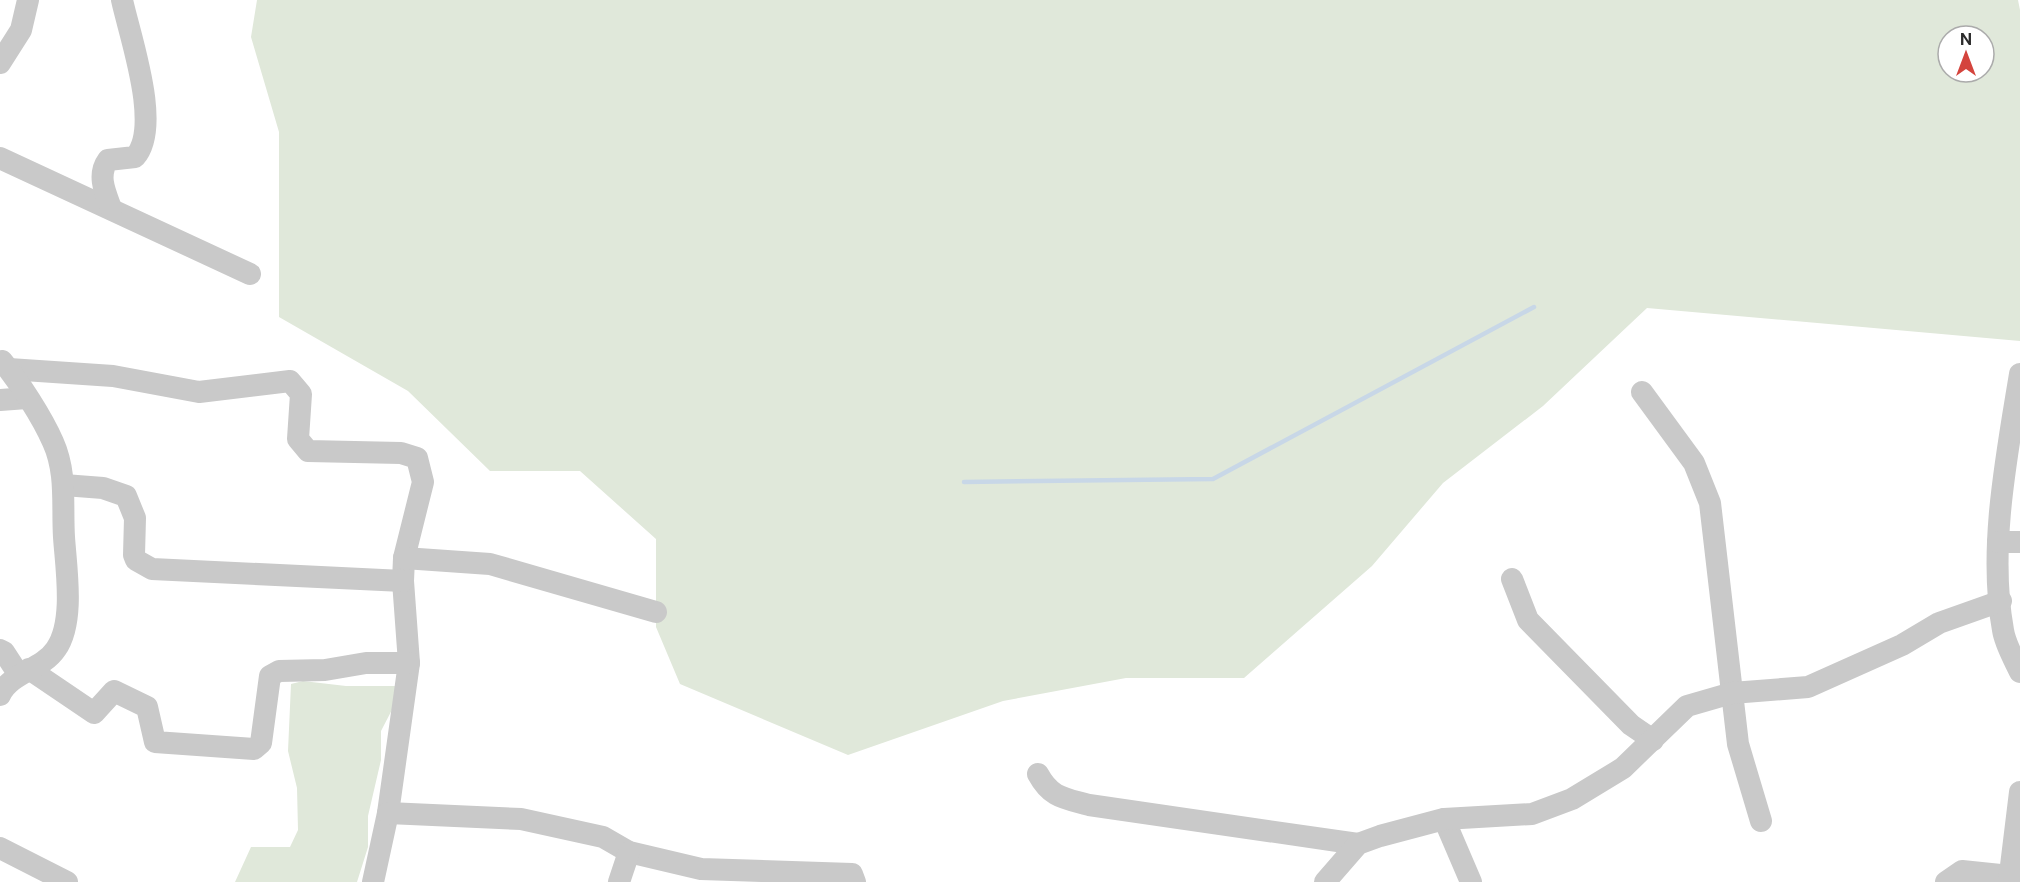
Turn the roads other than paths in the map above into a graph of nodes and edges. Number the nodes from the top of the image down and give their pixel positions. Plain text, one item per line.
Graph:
1 (28, 0) edge
2 (122, 0) edge
3 (0, 63) edge
4 (0, 158) edge
5 (111, 208) junction
6 (250, 274) dead end
7 (4, 364) edge
8 (2020, 374) edge
9 (1642, 392) dead end
10 (27, 398) junction
11 (0, 400) edge
12 (2015, 438) edge
13 (64, 485) junction
14 (2009, 542) edge
15 (404, 558) junction
16 (1512, 579) dead end
17 (403, 581) junction
18 (2001, 601) junction
19 (656, 612) dead end
20 (0, 650) edge
21 (409, 663) junction
22 (24, 672) junction
23 (2020, 672) edge
24 (1732, 693) junction
25 (0, 695) edge
26 (1653, 740) junction
27 (1038, 774) dead end
28 (2020, 792) edge
29 (388, 813) junction
30 (1444, 819) junction
31 (1761, 820) dead end
32 (1358, 844) junction
33 (0, 848) edge
34 (629, 852) junction
35 (2009, 879) edge
36 (67, 882) edge
37 (373, 882) edge
38 (619, 882) edge
39 (855, 882) edge
40 (1324, 882) edge
41 (1471, 882) edge
42 (1946, 882) edge

1 - 3 street
2 - 5 street
4 - 5 street
5 - 6 street
7 - 10 street
7 - 15 street
8 - 12 street
9 - 24 street
10 - 11 street
10 - 13 street
12 - 14 street
13 - 17 street
13 - 22 street
14 - 18 street
15 - 17 street
15 - 19 street
16 - 26 street
17 - 21 street
18 - 23 street
18 - 24 street
20 - 22 street
21 - 22 street
21 - 29 street
22 - 25 street
24 - 26 street
24 - 31 street
26 - 30 street
27 - 32 street
28 - 35 street
29 - 34 street
29 - 37 street
30 - 32 street
30 - 41 street
32 - 40 street
33 - 36 street
34 - 38 street
34 - 39 street
35 - 42 street

